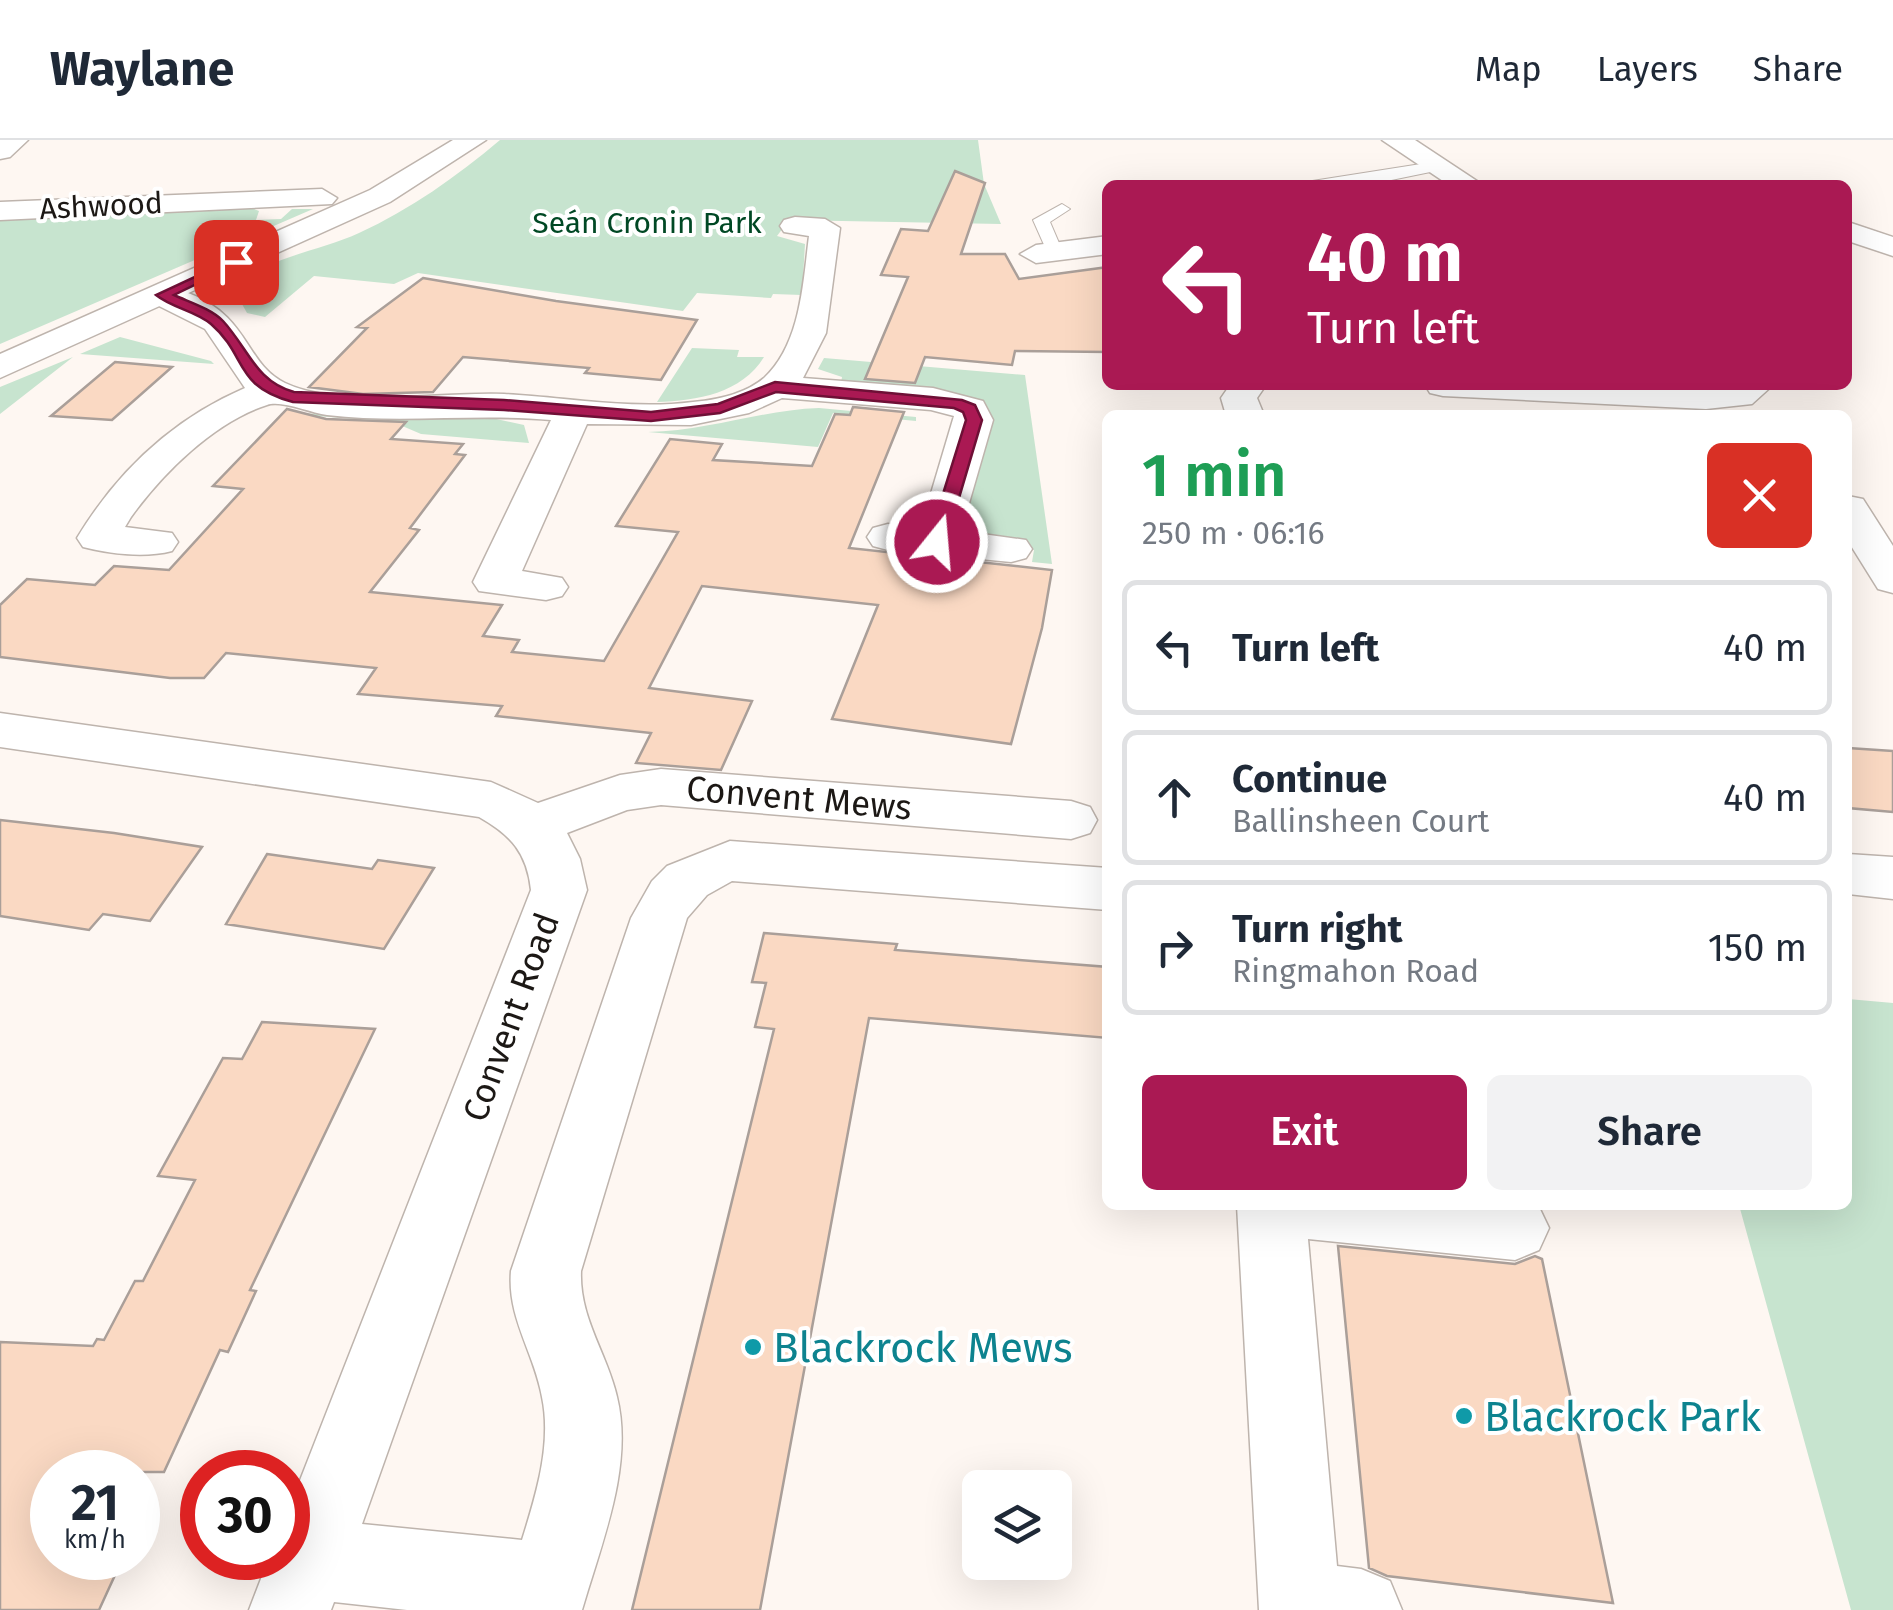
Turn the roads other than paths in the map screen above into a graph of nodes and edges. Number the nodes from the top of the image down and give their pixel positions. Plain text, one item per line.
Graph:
1 (14, 140) edge
2 (472, 140) edge
3 (1396, 140) edge
4 (0, 151) edge
5 (1440, 166) junction
6 (1317, 167) dead end
7 (1411, 172) junction
8 (1368, 180) edge
9 (1461, 180) edge
10 (322, 198) dead end
11 (0, 211) edge
12 (795, 226) dead end
13 (1852, 232) edge
14 (1893, 247) edge
15 (163, 295) junction
16 (0, 367) edge
17 (775, 387) junction
18 (270, 390) junction
19 (1598, 390) edge
20 (1763, 394) edge
21 (573, 412) junction
22 (1852, 517) edge
23 (888, 536) dead end
24 (158, 542) dead end
25 (937, 542) junction
26 (1010, 549) dead end
27 (1875, 569) edge
28 (546, 587) dead end
29 (0, 730) edge
30 (1071, 820) dead end
31 (534, 824) junction
32 (1852, 874) edge
33 (1893, 878) edge
34 (1102, 889) edge
35 (1272, 1210) edge
36 (1324, 1210) edge
37 (1515, 1228) dead end
38 (299, 1584) edge
39 (544, 1597) edge
40 (1320, 1608) edge

1 - 4 street
2 - 15 street
3 - 5 street
5 - 7 lane
5 - 9 street
6 - 7 lane
7 - 8 lane
10 - 11 street, Ashwood
12 - 17 street
13 - 14 street
15 - 16 street
15 - 18 street
17 - 21 street
17 - 25 street
18 - 21 street
18 - 24 street
19 - 20 street
21 - 28 street
22 - 27 street
23 - 25 street
25 - 26 street
29 - 31 street
30 - 31 street, Convent Mews
31 - 38 street, Convent Road
32 - 33 street
34 - 39 street
35 - 40 street
36 - 37 street
38 - 39 street

